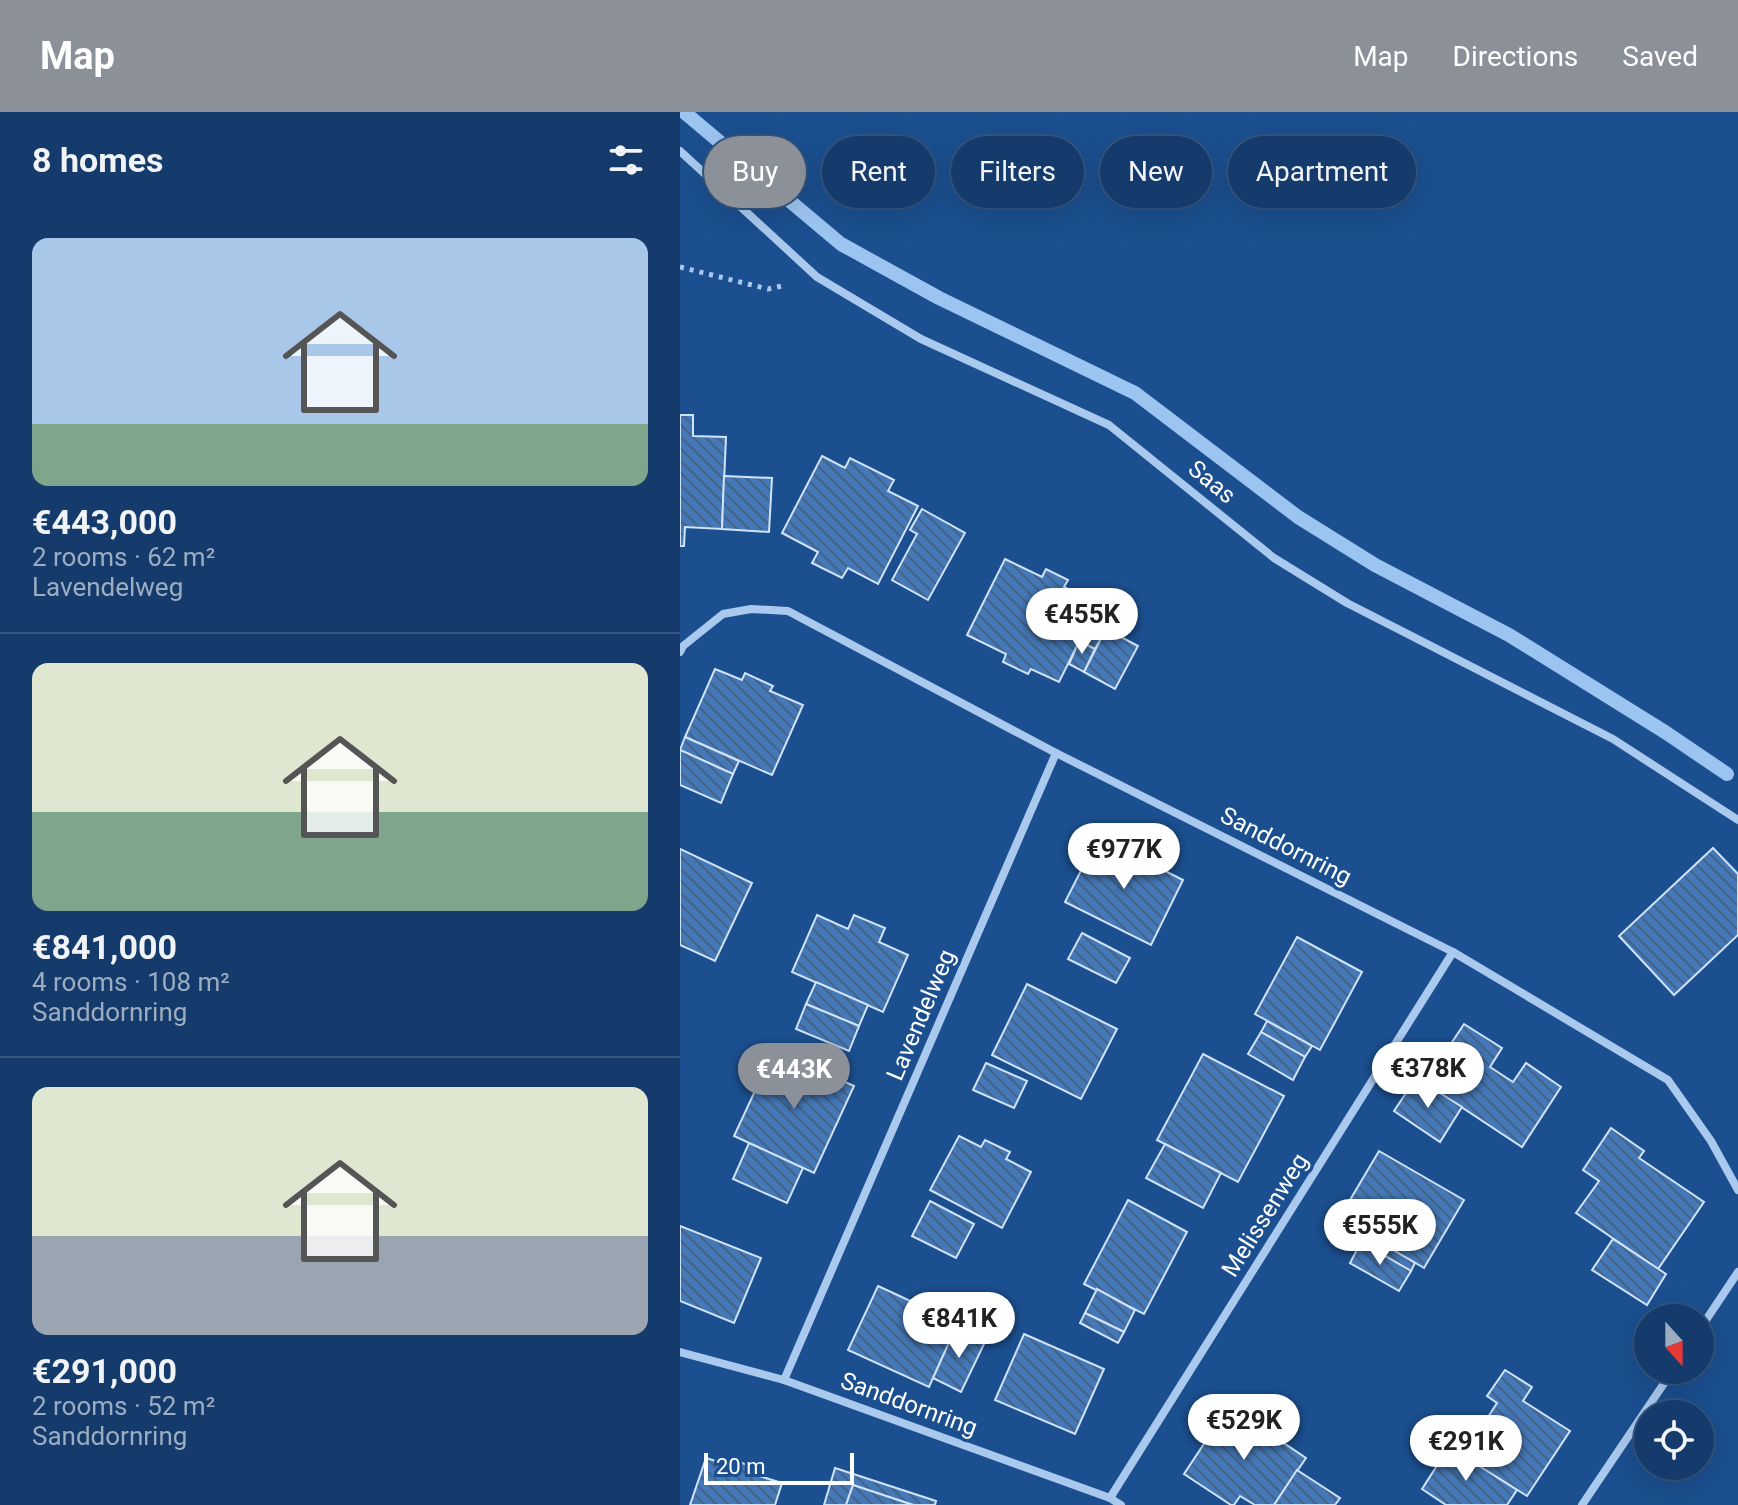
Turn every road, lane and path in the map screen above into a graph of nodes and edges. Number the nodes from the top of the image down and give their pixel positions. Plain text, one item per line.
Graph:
1 (680, 151) edge
2 (680, 267) edge
3 (817, 277) junction
4 (680, 652) edge
5 (1056, 753) junction
6 (1738, 820) edge
7 (1453, 952) junction
8 (1738, 1190) edge
9 (1738, 1272) edge
10 (1714, 1308) edge
11 (680, 1352) edge
12 (784, 1380) junction
13 (1664, 1384) edge
14 (1110, 1498) junction
15 (1121, 1505) edge
16 (1582, 1505) edge

1 - 3 street, Saas
2 - 3 path
3 - 6 street, Saas
4 - 5 street, Sanddornring
5 - 7 street, Sanddornring
5 - 12 street, Lavendelweg
7 - 8 street, Sanddornring
7 - 14 street, Melissenweg
9 - 10 street
11 - 12 street, Sanddornring
12 - 14 street, Sanddornring
13 - 16 street
14 - 15 street, Sanddornring

